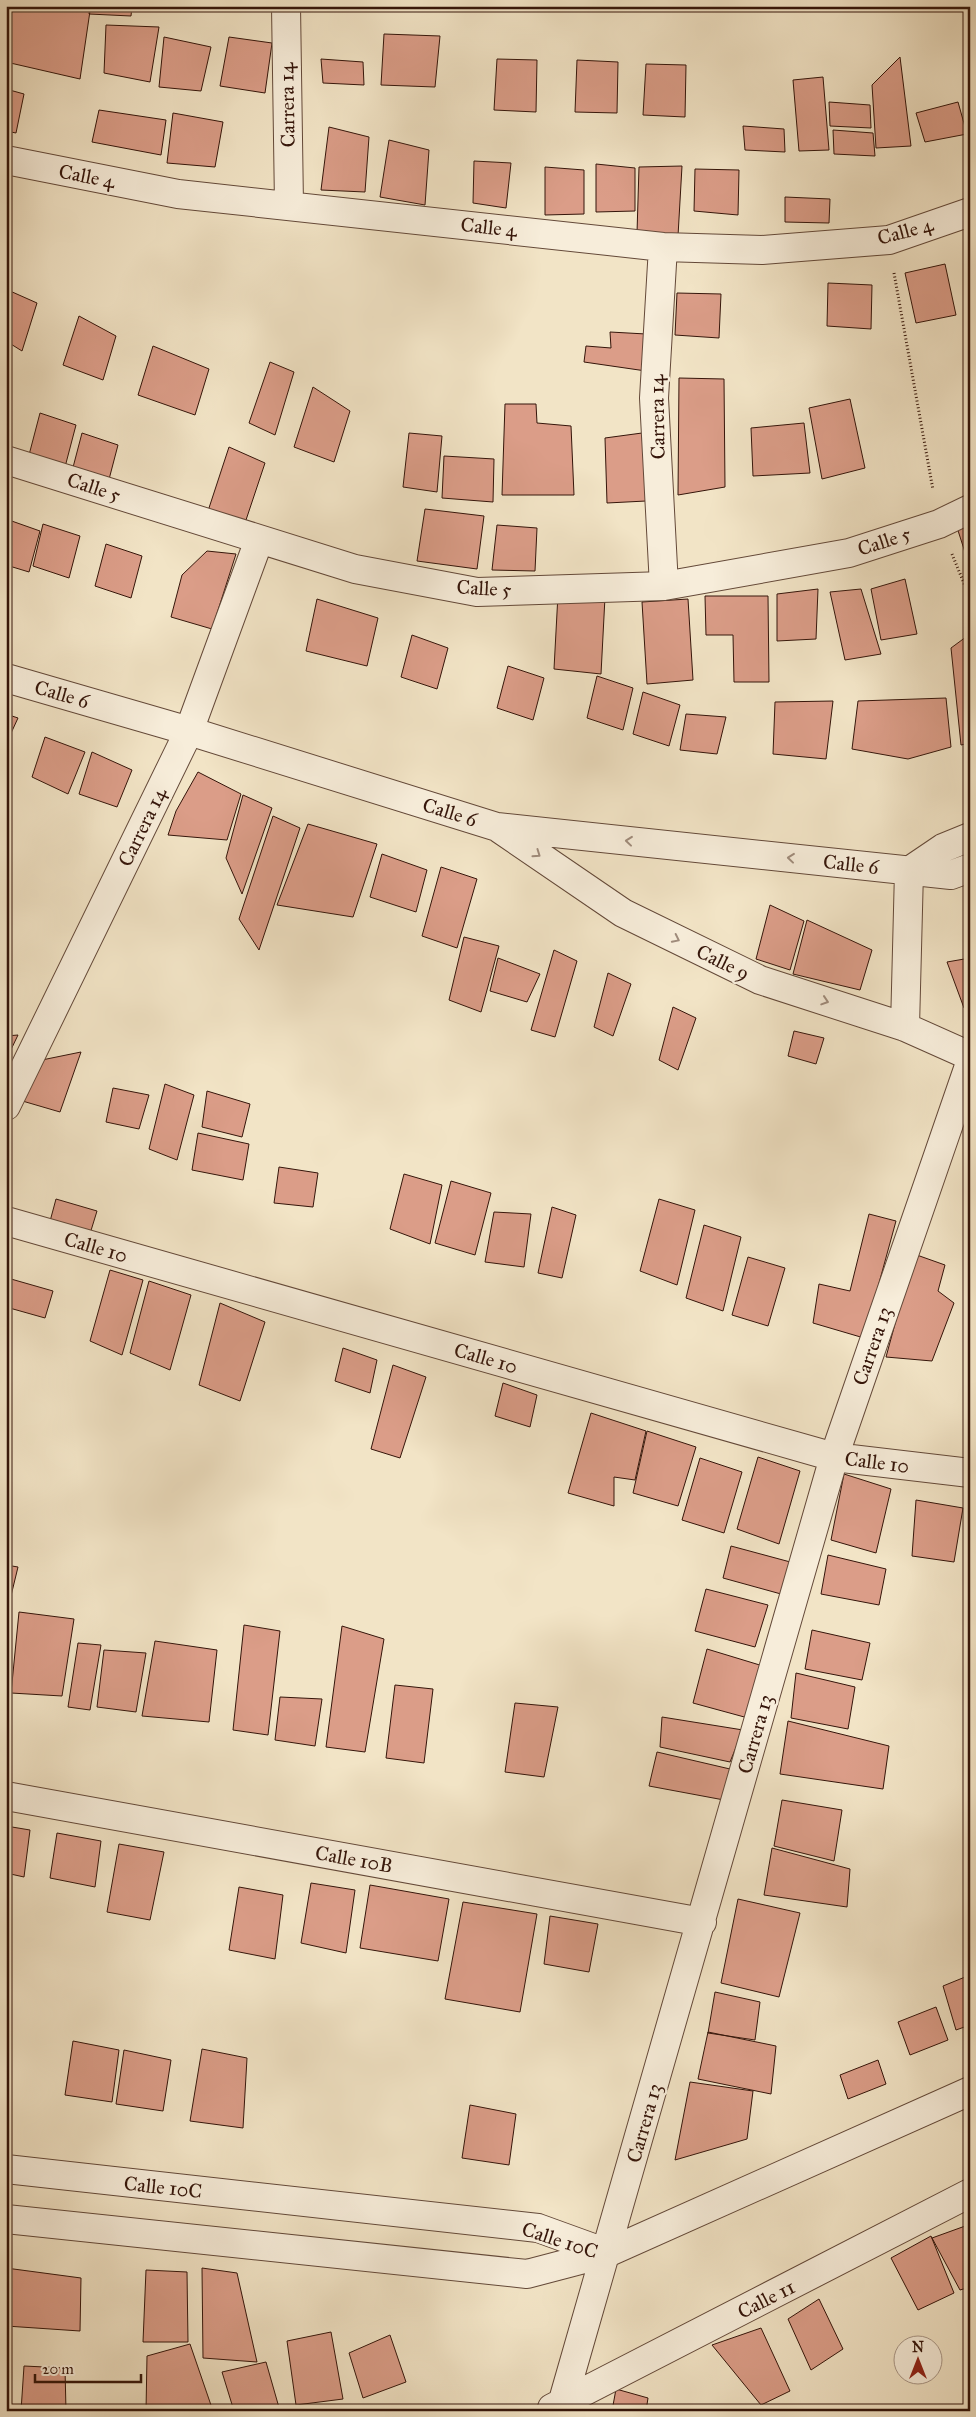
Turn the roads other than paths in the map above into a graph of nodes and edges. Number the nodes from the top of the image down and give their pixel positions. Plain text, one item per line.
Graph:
1 (286, 6) edge
2 (6, 160) edge
3 (288, 205) junction
4 (970, 212) edge
5 (662, 247) junction
6 (6, 460) edge
7 (970, 509) edge
8 (259, 540) junction
9 (664, 586) junction
10 (6, 678) edge
11 (189, 731) junction
12 (497, 826) junction
13 (970, 837) edge
14 (970, 868) edge
15 (909, 871) junction
16 (906, 1027) junction
17 (970, 1056) edge
18 (970, 1063) edge
19 (6, 1106) edge
20 (6, 1221) edge
21 (834, 1457) junction
22 (970, 1473) edge
23 (6, 1796) edge
24 (702, 1922) junction
25 (970, 2091) edge
26 (6, 2169) edge
27 (970, 2194) edge
28 (6, 2219) edge
29 (607, 2253) junction
30 (555, 2409) edge

1 - 3 street, Carrera 14
2 - 3 street, Calle 4
3 - 5 street, Calle 4
4 - 5 street, Calle 4
5 - 9 street, Carrera 14
6 - 8 street, Calle 5
7 - 9 street, Calle 5
8 - 9 street, Calle 5
8 - 11 street, Carrera 14
10 - 11 street, Calle 6
11 - 12 street, Calle 6
11 - 19 street, Carrera 14
15 -> 12 street, Calle 6
12 -> 16 street, Calle 9
13 - 15 street
14 - 15 street, Calle 6
15 - 16 street
16 - 17 street, Calle 9
18 - 21 street, Carrera 13
20 - 21 street, Calle 10
21 - 22 street, Calle 10
21 - 24 street, Carrera 13
23 - 24 street, Calle 10B
24 - 29 street, Carrera 13
25 - 29 street
26 - 29 street, Calle 10C
27 - 30 street, Calle 11
28 - 29 street, Calle 10C
29 - 30 street, Carrera 13

